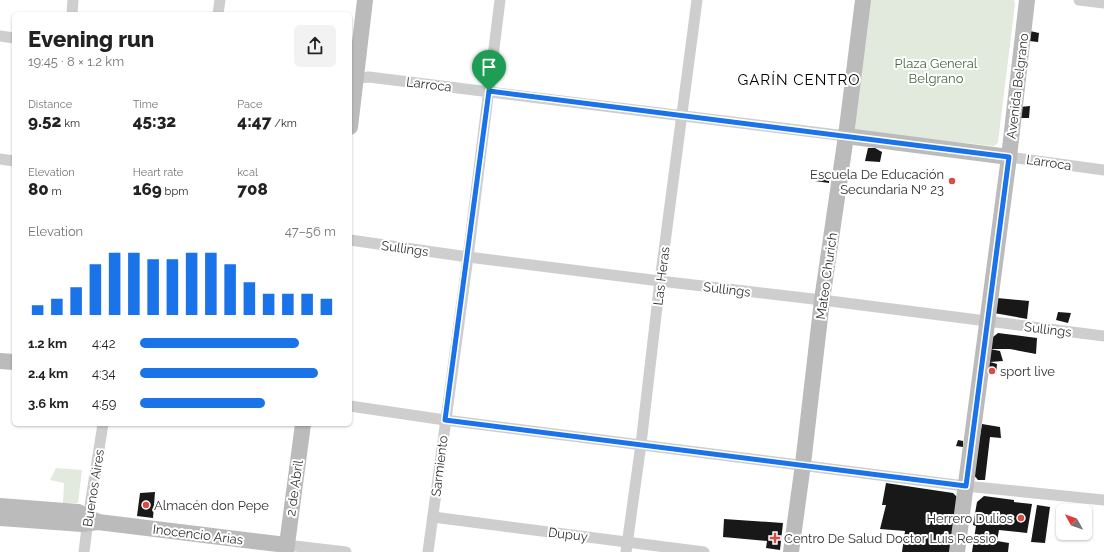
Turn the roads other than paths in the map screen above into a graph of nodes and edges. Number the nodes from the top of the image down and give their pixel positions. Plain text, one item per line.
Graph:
1 (73, 0) edge
2 (220, 0) edge
3 (365, 0) edge
4 (500, 0) edge
5 (697, 0) edge
6 (863, 0) edge
7 (1027, 0) edge
8 (1079, 0) edge
9 (1104, 3) edge
10 (72, 12) edge
11 (218, 12) edge
12 (0, 36) edge
13 (12, 38) edge
14 (353, 79) edge
15 (489, 91) junction
16 (352, 95) edge
17 (682, 116) junction
18 (846, 136) junction
19 (1009, 157) junction
20 (0, 159) edge
21 (12, 161) edge
22 (1104, 170) edge
23 (352, 240) edge
24 (468, 257) junction
25 (660, 282) junction
26 (822, 300) junction
27 (986, 322) junction
28 (1104, 336) edge
29 (0, 360) edge
30 (12, 362) edge
31 (352, 406) edge
32 (445, 420) junction
33 (103, 426) edge
34 (303, 426) edge
35 (641, 444) junction
36 (803, 464) junction
37 (966, 486) junction
38 (1104, 500) edge
39 (0, 506) edge
40 (433, 517) junction
41 (0, 518) edge
42 (91, 520) junction
43 (626, 547) edge
44 (286, 548) edge
45 (84, 552) edge
46 (346, 552) edge
47 (428, 552) edge
48 (704, 552) edge
49 (791, 552) edge
50 (957, 552) edge

1 - 10 street
2 - 11 street
3 - 14 street
4 - 15 street, Sarmiento
5 - 17 street, Las Heras
6 - 18 street, Mateo Churich
7 - 19 street, Avenida Belgrano
8 - 9 street
12 - 13 street
14 - 15 street, Larroca
14 - 16 street
15 - 17 street, Larroca
15 - 24 street, Sarmiento
17 - 18 street, Larroca
17 - 25 street, Las Heras
18 - 19 street, Larroca
18 - 26 street, Mateo Churich
19 - 22 street, Larroca
19 - 27 street, Avenida Belgrano
20 - 21 street
23 - 24 street, Sullings
24 - 25 street, Sullings
24 - 32 street, Sarmiento
25 - 26 street, Sullings
25 - 35 street, Las Heras
26 - 27 street, Sullings
26 - 36 street, Mateo Churich
27 - 28 street, Sullings
27 - 37 street, Avenida Belgrano
29 - 30 street
31 - 32 street
32 - 35 street
32 - 40 street, Sarmiento
33 - 42 street, Buenos Aires
34 - 44 street, 2 de Abril
35 - 36 street
35 - 43 street, Las Heras
36 - 37 street
36 - 49 street, Mateo Churich
37 - 38 street
37 - 50 street, Avenida Belgrano
39 - 42 street, Inocencio Arias
40 - 43 street, Dupuy
40 - 47 street, Sarmiento
41 - 42 street, Inocencio Arias
42 - 44 street, Inocencio Arias
42 - 45 street, Buenos Aires
43 - 48 street, Dupuy
44 - 46 street, Inocencio Arias

